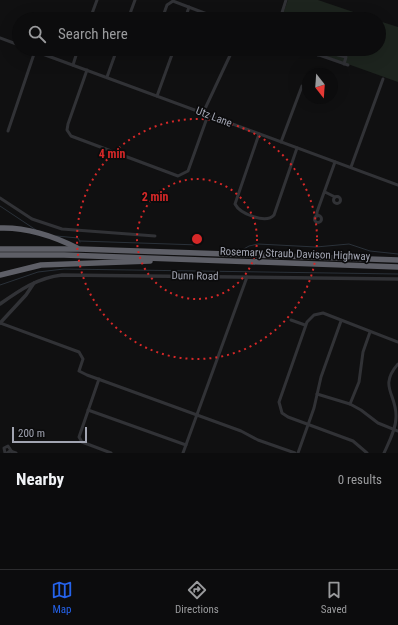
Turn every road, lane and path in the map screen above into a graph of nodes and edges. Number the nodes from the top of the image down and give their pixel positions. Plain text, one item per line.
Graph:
1 (97, 0) edge
2 (135, 0) edge
3 (286, 0) edge
4 (189, 7) junction
5 (93, 12) edge
6 (131, 12) edge
7 (165, 12) edge
8 (187, 12) edge
9 (202, 12) edge
10 (282, 12) edge
11 (0, 38) edge
12 (12, 42) edge
13 (33, 56) edge
14 (50, 56) edge
15 (76, 56) edge
16 (115, 56) edge
17 (171, 56) edge
18 (230, 56) edge
19 (321, 56) edge
20 (342, 56) edge
21 (73, 64) junction
22 (344, 64) junction
23 (348, 65) dead end
24 (87, 70) junction
25 (107, 78) junction
26 (383, 79) dead end
27 (302, 86) dead end
28 (157, 96) junction
29 (202, 113) junction
30 (208, 115) junction
31 (8, 131) dead end
32 (259, 134) junction
33 (281, 142) junction
34 (297, 148) junction
35 (335, 162) junction
36 (351, 167) junction
37 (398, 185) edge
38 (325, 192) junction
39 (336, 197) dead end
40 (0, 198) edge
41 (318, 216) dead end
42 (0, 228) edge
43 (155, 236) dead end
44 (0, 249) edge
45 (79, 249) junction
46 (0, 255) edge
47 (184, 260) junction
48 (398, 260) edge
49 (398, 267) edge
50 (0, 275) edge
51 (247, 277) junction
52 (398, 279) edge
53 (35, 281) junction
54 (25, 286) junction
55 (15, 292) junction
56 (26, 295) junction
57 (22, 299) junction
58 (0, 304) edge
59 (290, 320) dead end
60 (341, 321) junction
61 (0, 323) edge
62 (305, 325) junction
63 (370, 332) junction
64 (398, 342) edge
65 (398, 364) edge
66 (99, 379) junction
67 (318, 394) junction
68 (350, 404) junction
69 (88, 410) junction
70 (196, 415) junction
71 (308, 424) junction
72 (393, 430) junction
73 (398, 431) edge
74 (186, 445) junction
75 (14, 452) edge
76 (6, 453) edge
77 (111, 453) edge
78 (183, 453) edge
79 (295, 453) edge
80 (298, 453) edge
81 (367, 453) edge
82 (384, 453) edge

1 - 5 street
2 - 6 street
3 - 10 street
4 - 7 street
4 - 8 street
4 - 9 street
11 - 12 street
13 - 31 street
14 - 21 street, Utz Lane
15 - 21 street
16 - 25 street
17 - 28 street
18 - 29 street
19 - 22 street
20 - 22 street
21 - 24 street, Utz Lane
22 - 23 street
24 - 25 street, Utz Lane
24 - 30 street
25 - 28 street, Utz Lane
26 - 36 street
27 - 33 street
28 - 29 street, Utz Lane
29 - 30 street, Utz Lane
30 - 32 street, Utz Lane
32 - 33 street, Utz Lane
32 - 34 street
33 - 34 street, Utz Lane
34 - 35 street, Utz Lane
35 - 36 street, Utz Lane
35 - 38 street
36 - 37 street, Utz Lane
38 - 39 street
38 - 41 street
40 - 43 street
42 - 45 highway
44 - 45 highway, Rosemary Straub Davison Highway
45 - 48 highway, Rosemary Straub Davison Highway
46 - 47 highway, Rosemary Straub Davison Highway
47 - 49 highway, Rosemary Straub Davison Highway
47 - 50 highway
51 - 52 street, Dunn Road
51 - 53 street, Dunn Road
51 - 70 street
53 - 54 street, Dunn Road
53 - 56 street
54 - 55 street, Dunn Road
54 - 56 street
55 - 57 street
55 - 58 street, Dunn Road
56 - 57 street
57 - 61 street
59 - 62 street
60 - 62 street
60 - 63 street
60 - 67 street
61 - 66 street
62 - 71 street
63 - 64 street
63 - 68 street
65 - 72 street
66 - 69 street
66 - 70 street
67 - 68 street
67 - 71 street
68 - 72 street
69 - 74 street
69 - 77 street
70 - 74 street
70 - 79 street
71 - 80 street
71 - 81 street
72 - 73 street
72 - 82 street
74 - 78 street
75 - 76 street
75 - 76 street

